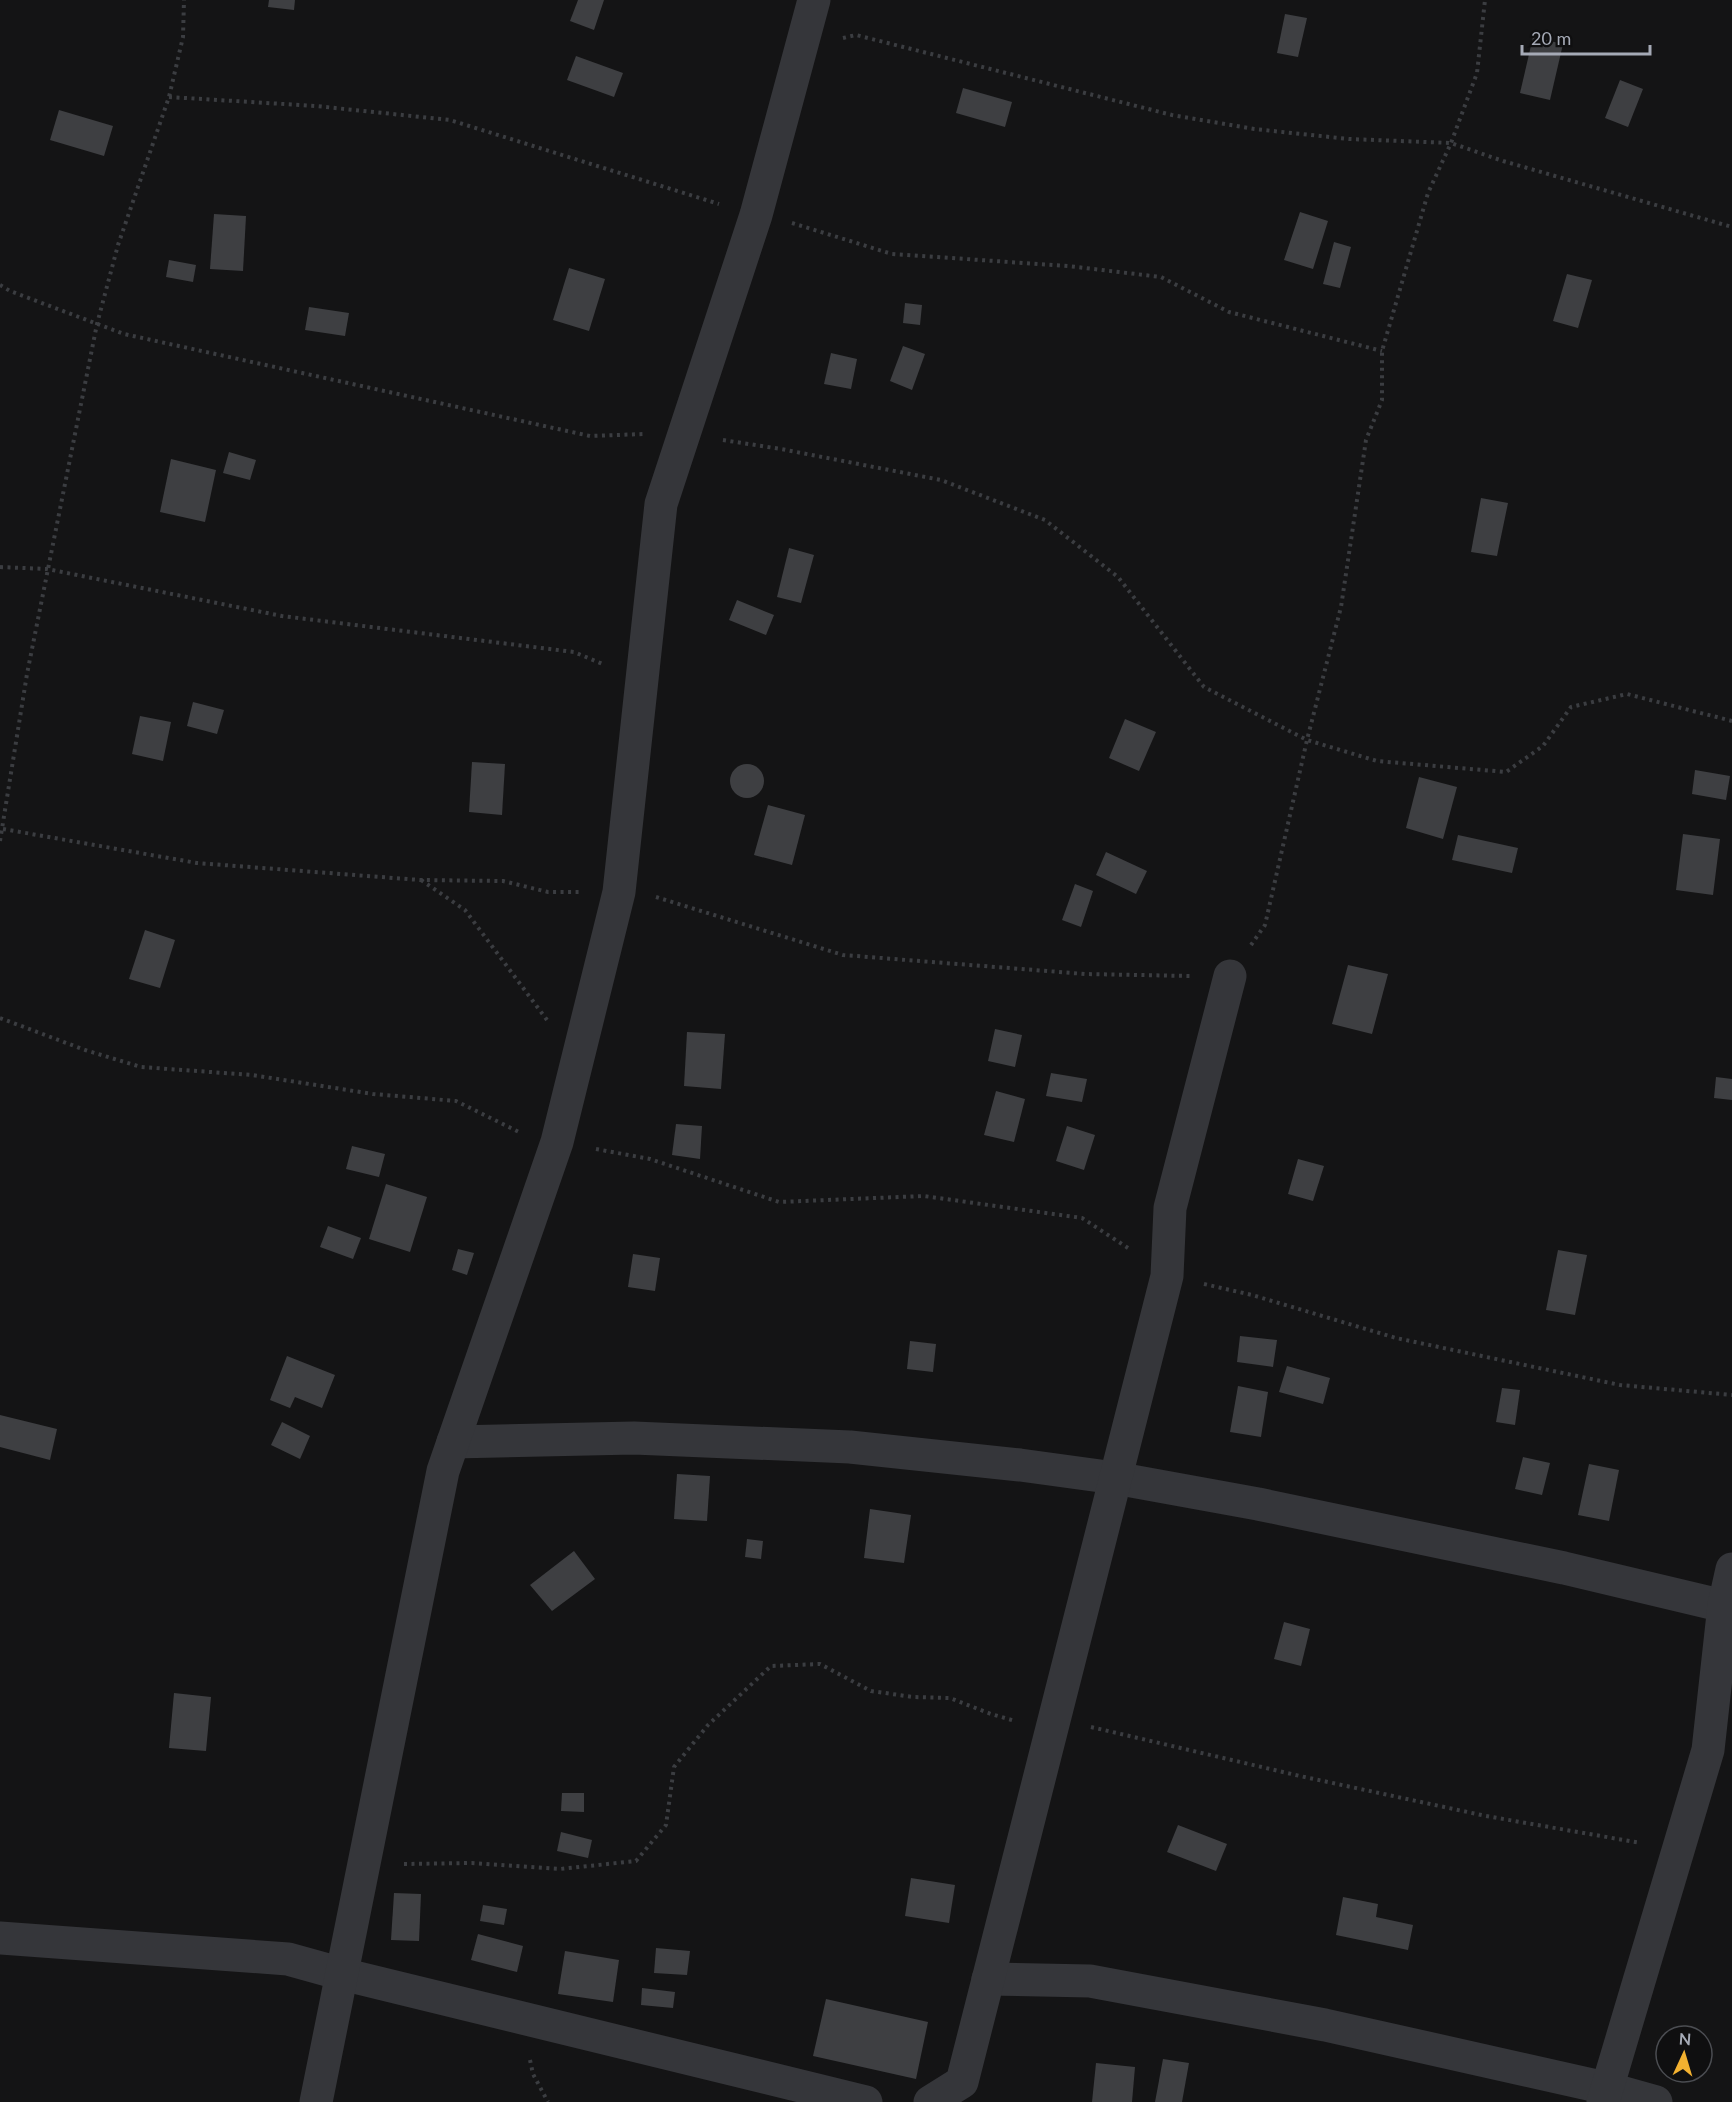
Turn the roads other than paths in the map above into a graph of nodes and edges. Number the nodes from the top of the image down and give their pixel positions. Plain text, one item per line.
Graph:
1 (814, 0) edge
2 (1230, 976) road end
3 (453, 1442) junction
4 (1115, 1478) junction
5 (1732, 1569) edge
6 (1728, 1607) edge
7 (0, 1938) edge
8 (342, 1974) junction
9 (988, 1979) junction
10 (1604, 2095) edge
11 (315, 2102) edge
12 (866, 2102) edge
13 (930, 2102) edge
14 (1656, 2102) edge

1 - 3 street
2 - 4 street
3 - 4 street
3 - 8 street
4 - 6 street
4 - 9 street
5 - 6 street
6 - 10 street
7 - 8 street
8 - 11 street
8 - 12 street
9 - 10 street
9 - 13 street
10 - 14 street

